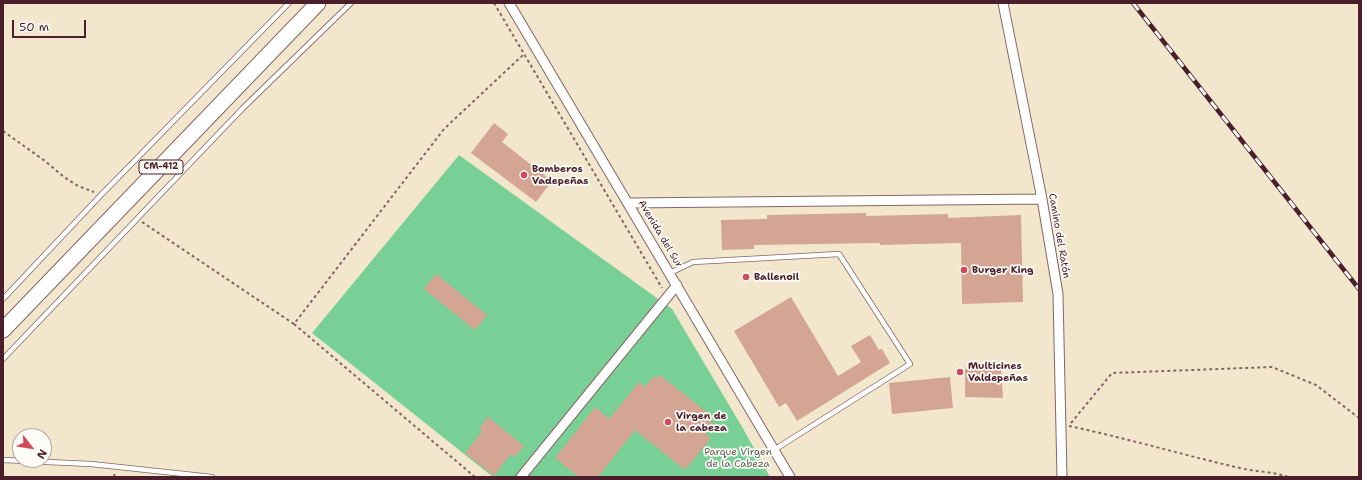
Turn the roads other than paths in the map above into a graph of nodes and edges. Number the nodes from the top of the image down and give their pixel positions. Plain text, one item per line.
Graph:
1 (289, 3) edge
2 (318, 3) edge
3 (351, 3) edge
4 (509, 3) edge
5 (1003, 3) edge
6 (1042, 199) junction
7 (628, 203) junction
8 (670, 273) junction
9 (677, 284) junction
10 (3, 299) edge
11 (3, 330) edge
12 (3, 359) edge
13 (774, 450) junction
14 (3, 460) edge
15 (212, 477) edge
16 (520, 477) edge
17 (790, 477) edge
18 (1062, 477) edge

1 - 10 lane
2 - 11 main road, CM-412
3 - 12 lane
4 - 7 street, Avenida del Sur
5 - 6 street, Camino del Ratón
6 - 7 street
6 - 18 street, Camino del Ratón
7 - 8 street, Avenida del Sur
8 - 9 street, Avenida del Sur
8 - 13 lane
9 - 13 street, Avenida del Sur
9 - 16 street
13 - 17 street, Avenida del Sur
14 - 15 lane

